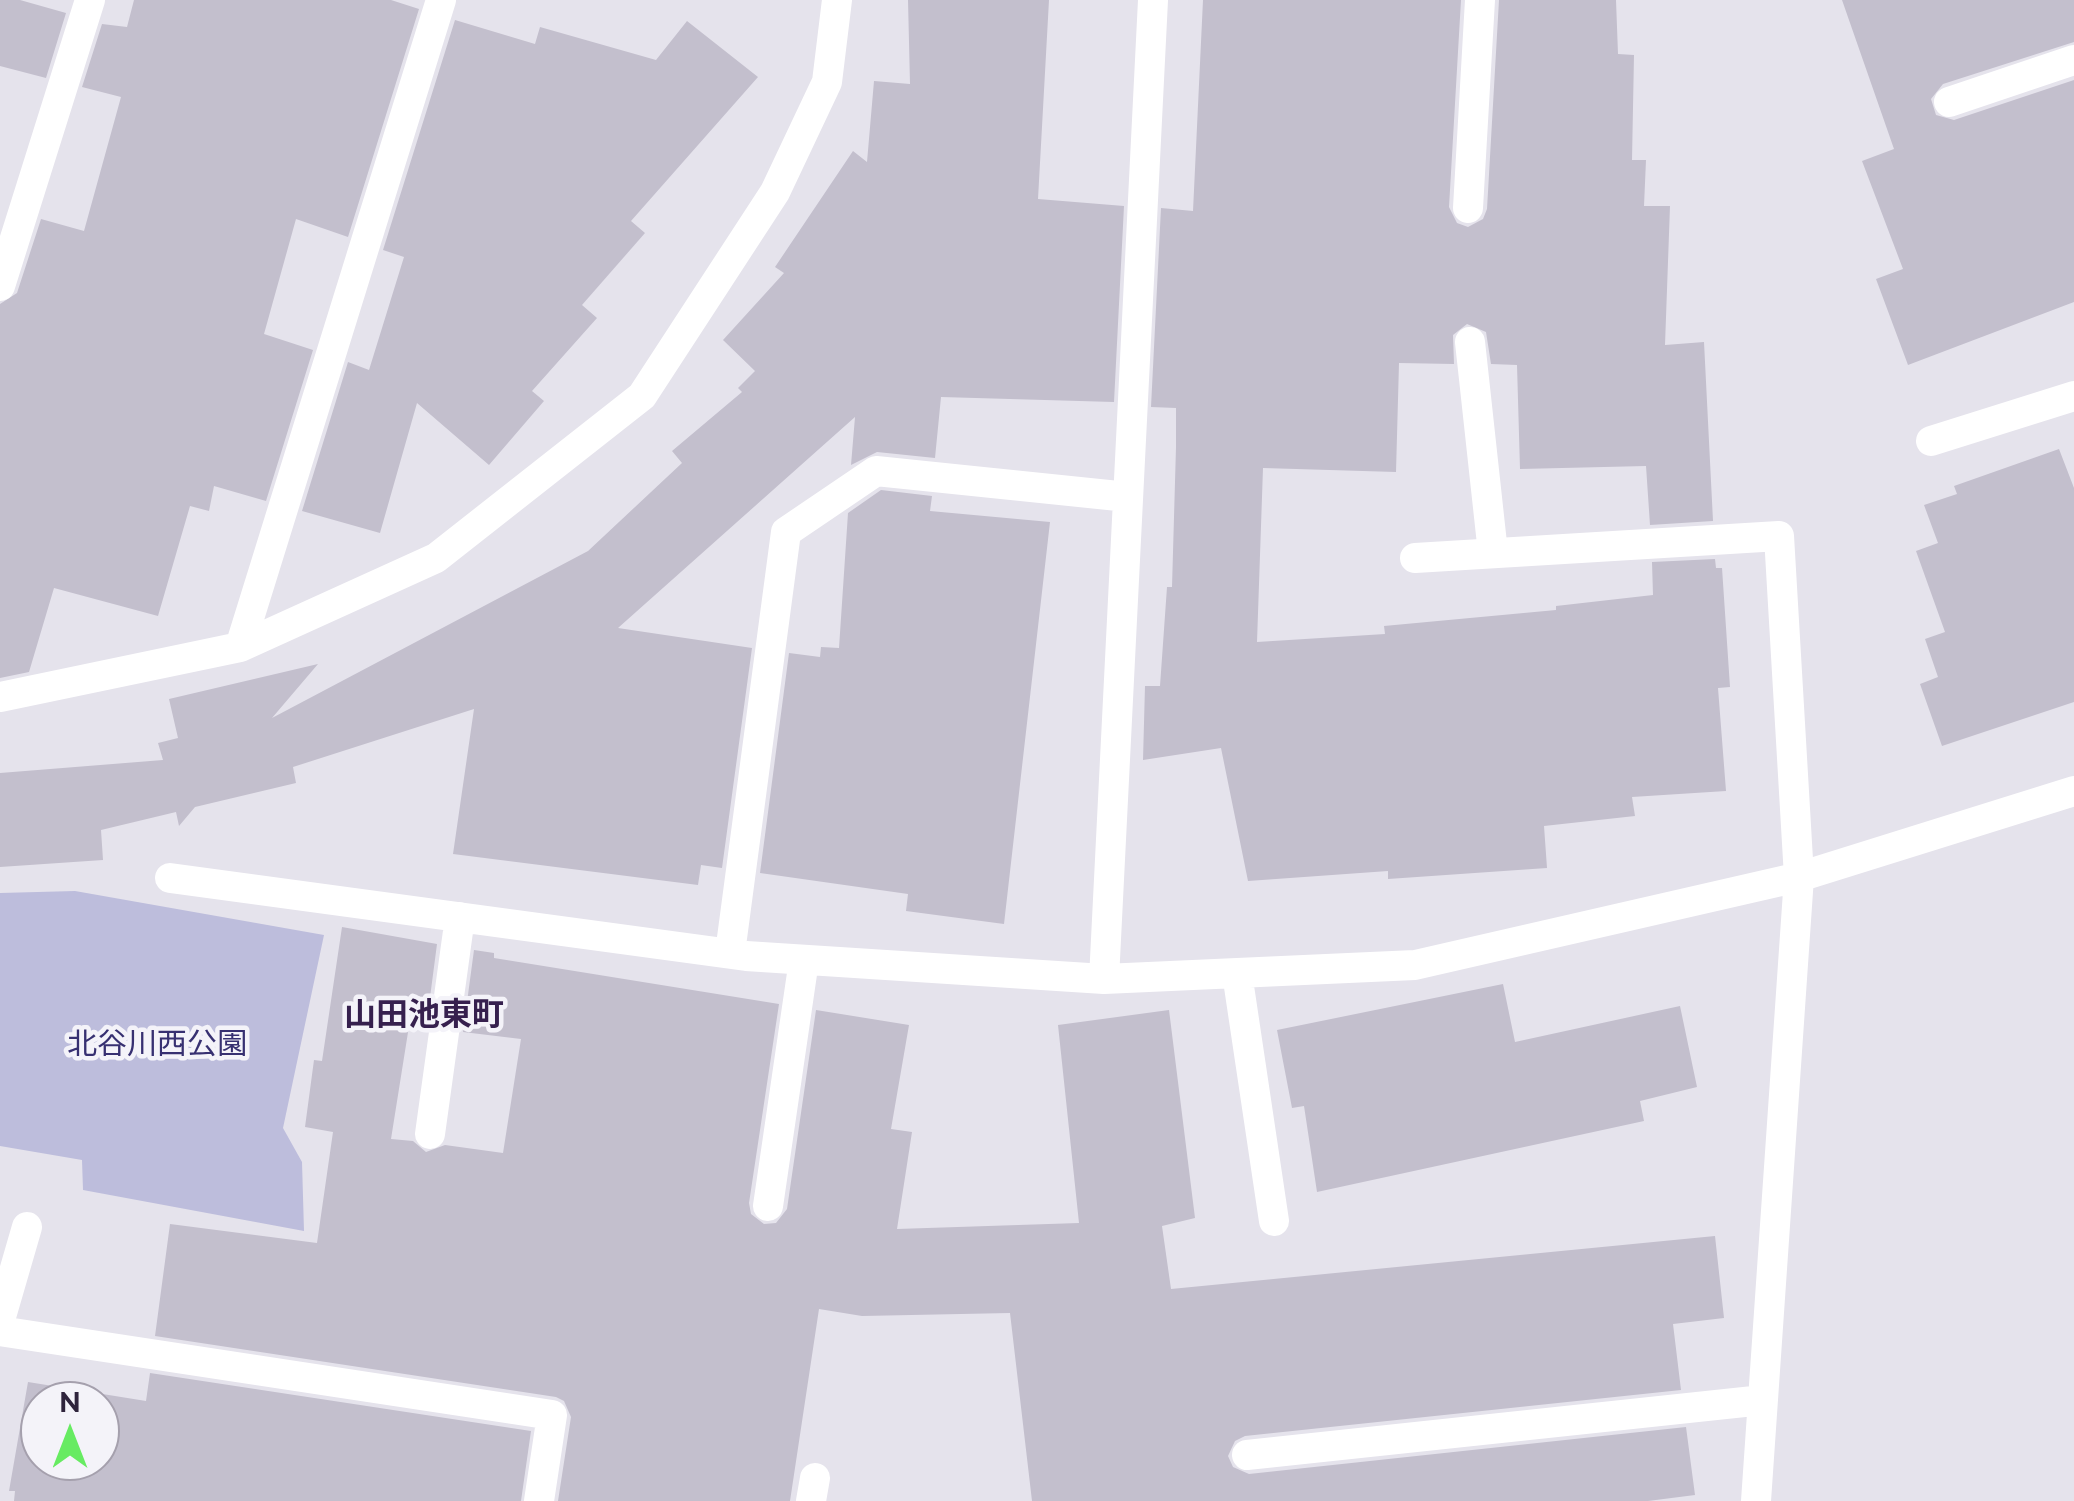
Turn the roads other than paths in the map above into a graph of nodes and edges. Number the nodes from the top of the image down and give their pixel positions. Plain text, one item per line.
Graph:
1 (90, 0) edge
2 (441, 0) edge
3 (836, 0) edge
4 (1153, 0) edge
5 (1480, 0) edge
6 (2074, 60) edge
7 (1950, 102) dead end
8 (1468, 208) dead end
9 (0, 286) edge
10 (1470, 342) dead end
11 (2074, 396) edge
12 (1931, 442) dead end
13 (1128, 497) junction
14 (1492, 553) junction
15 (1415, 558) dead end
16 (240, 647) junction
17 (0, 697) edge
18 (2074, 790) edge
19 (1799, 876) junction
20 (170, 878) dead end
21 (460, 918) junction
22 (730, 954) junction
23 (804, 960) junction
24 (1237, 973) junction
25 (1104, 980) junction
26 (430, 1134) dead end
27 (768, 1206) dead end
28 (1274, 1221) dead end
29 (26, 1228) dead end
30 (0, 1320) edge
31 (0, 1331) edge
32 (1764, 1400) junction
33 (1247, 1456) dead end
34 (539, 1501) edge
35 (1756, 1501) edge

1 - 9 street
2 - 16 street
3 - 16 street
4 - 13 street
5 - 8 street
6 - 7 street
10 - 14 street
11 - 12 street
13 - 22 street
13 - 25 street
14 - 15 street
14 - 19 street
16 - 17 street
18 - 19 street
19 - 24 street
19 - 32 street
20 - 21 street
21 - 22 street
21 - 26 street
22 - 23 street
23 - 25 street
23 - 27 street
24 - 25 street
24 - 28 street
29 - 30 street
31 - 34 street
32 - 33 street
32 - 35 street

